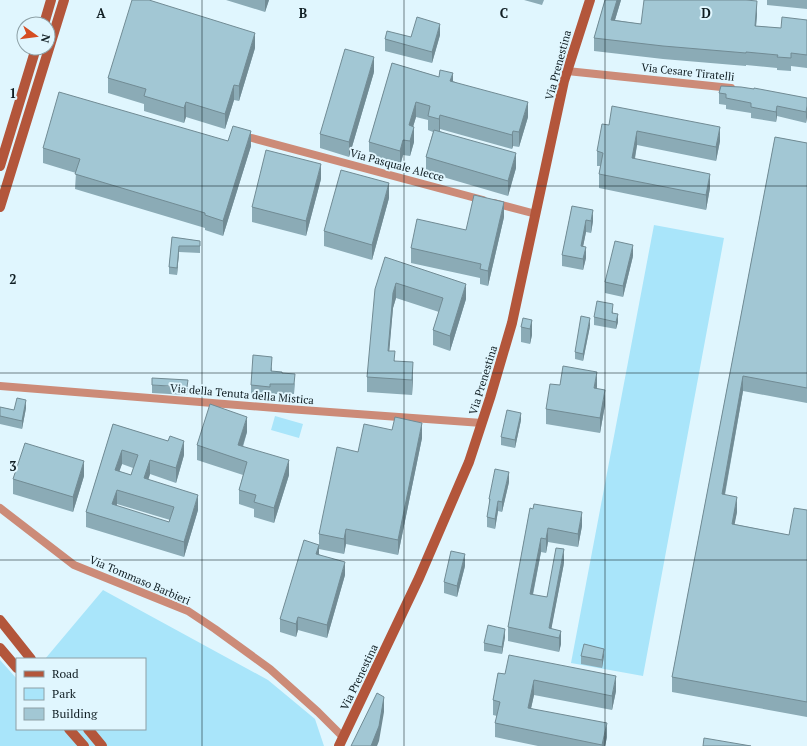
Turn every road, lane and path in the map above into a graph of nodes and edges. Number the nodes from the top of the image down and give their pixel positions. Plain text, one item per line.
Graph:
1 (51, 0) edge
2 (64, 0) edge
3 (590, 0) edge
4 (46, 16) edge
5 (34, 56) edge
6 (567, 71) junction
7 (743, 89) edge
8 (252, 138) edge
9 (0, 166) edge
10 (0, 207) edge
11 (536, 214) junction
12 (4, 386) edge
13 (482, 423) junction
14 (0, 508) edge
15 (0, 620) edge
16 (0, 648) edge
17 (30, 658) edge
18 (16, 667) edge
19 (71, 730) edge
20 (89, 730) edge
21 (341, 742) edge
22 (84, 746) edge
23 (102, 746) edge

1 - 4 street
2 - 10 street
3 - 6 street, Via Prenestina
5 - 9 street
6 - 7 street, Via Cesare Tiratelli
6 - 11 street, Via Prenestina
8 - 11 street, Via Pasquale Alecce
11 - 13 street, Via Prenestina
12 - 13 street, Via della Tenuta della Mistica
13 - 21 street, Via Prenestina
14 - 21 street, Via Tommaso Barbieri
15 - 17 street
16 - 18 street
19 - 22 street
20 - 23 street

